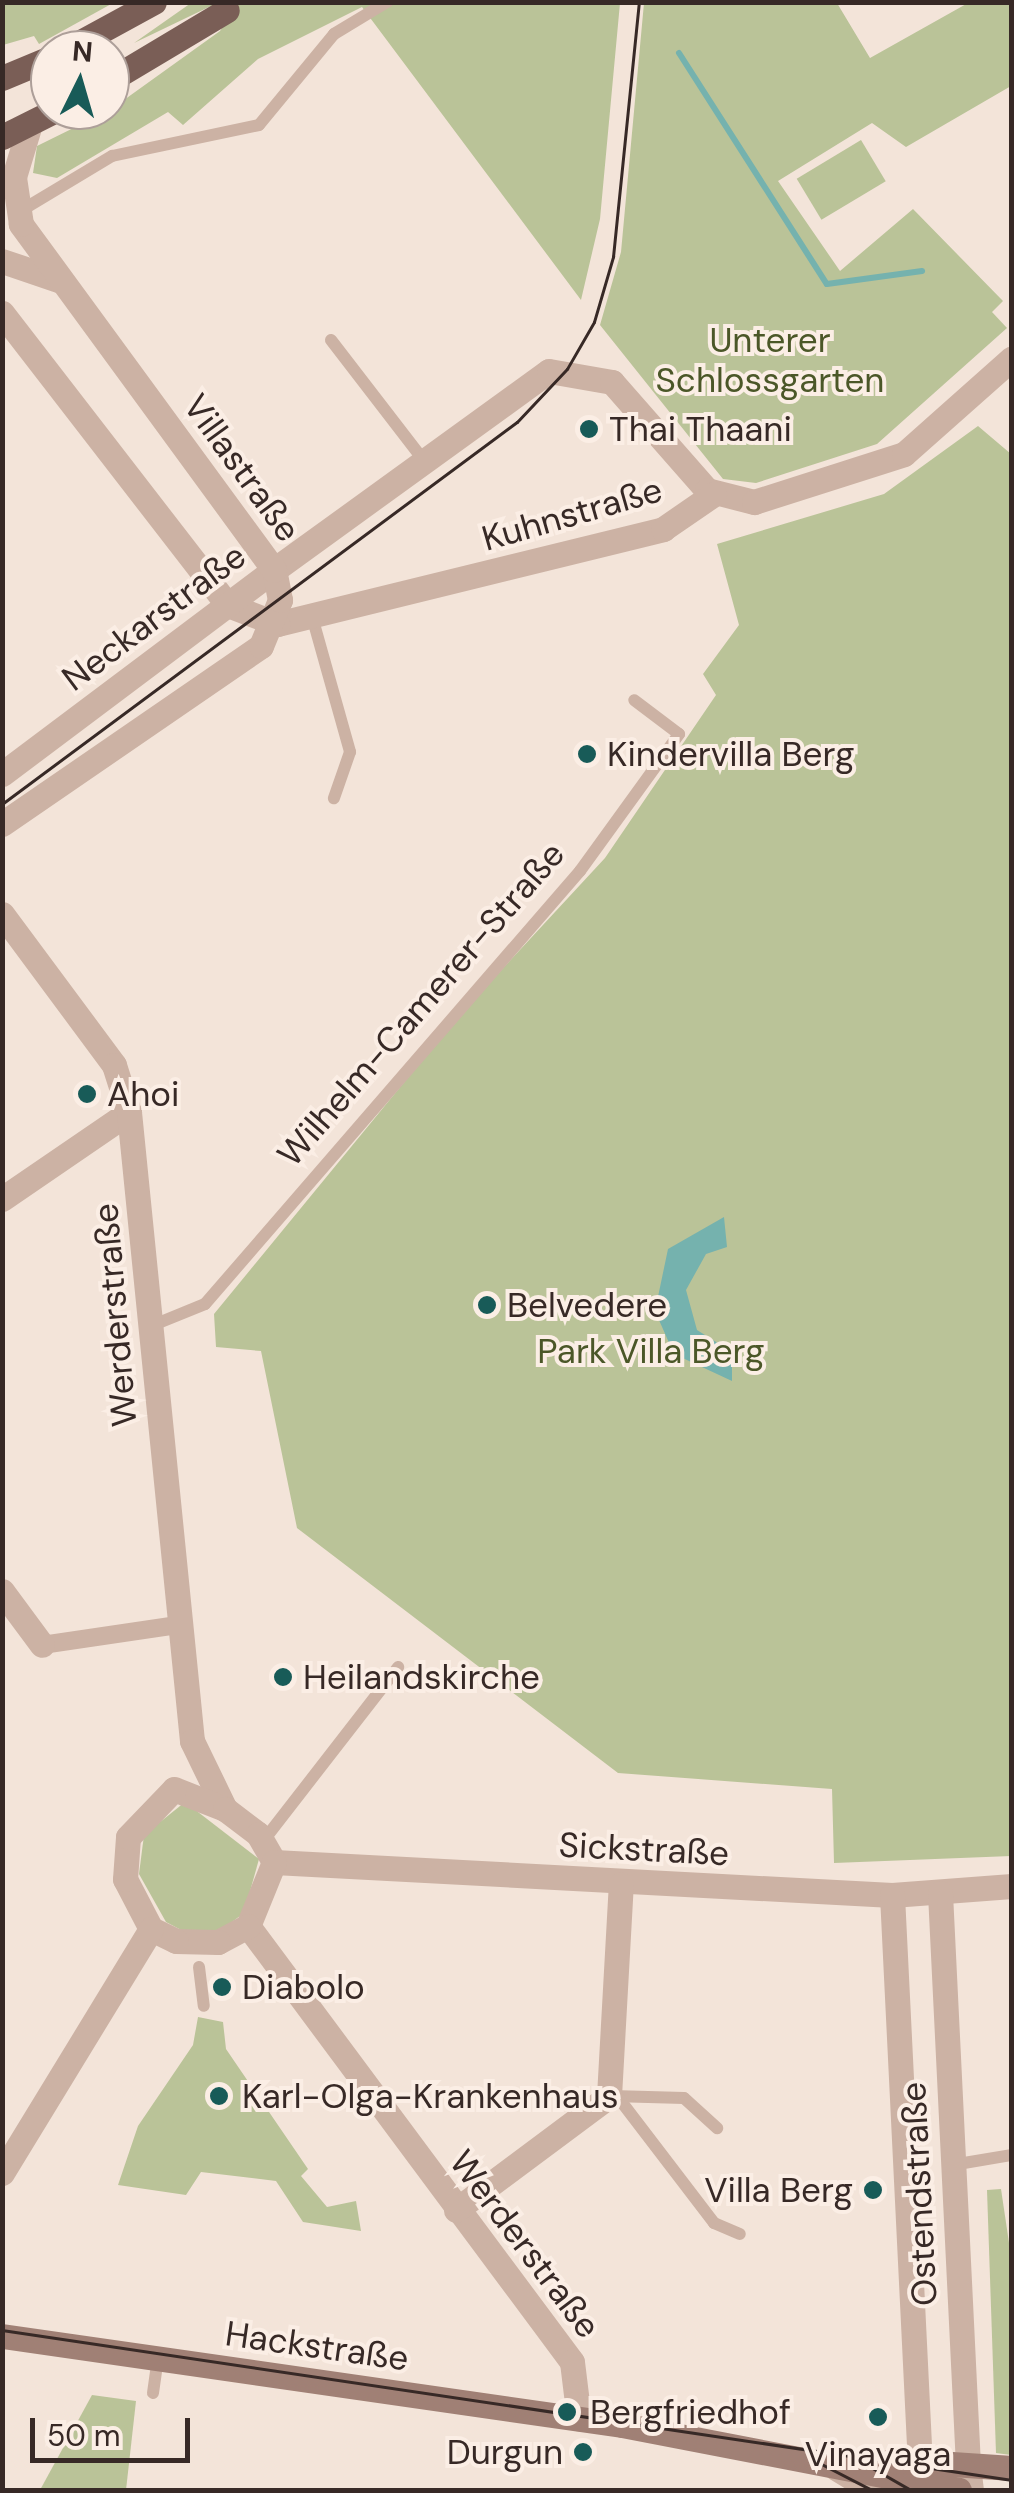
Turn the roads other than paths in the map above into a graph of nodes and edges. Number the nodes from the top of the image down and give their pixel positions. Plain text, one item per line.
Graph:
1 (154, 2) edge
2 (386, 2) edge
3 (227, 10) dead end
4 (103, 30) edge
5 (30, 67) edge
6 (130, 68) edge
7 (5, 79) edge
8 (30, 124) joint
9 (2, 138) edge
10 (17, 213) junction
11 (2, 261) edge
12 (61, 281) junction
13 (2, 313) edge
14 (331, 340) dead end
15 (1012, 358) edge
16 (539, 374) joint
17 (425, 462) junction
18 (714, 494) junction
19 (274, 570) junction
20 (228, 606) junction
21 (313, 620) junction
22 (276, 624) junction
23 (634, 700) dead end
24 (2, 774) edge
25 (334, 798) dead end
26 (2, 824) edge
27 (2, 914) edge
28 (128, 1112) junction
29 (2, 1199) edge
30 (151, 1326) junction
31 (2, 1591) edge
32 (178, 1625) junction
33 (42, 1645) joint
34 (398, 1668) dead end
35 (194, 1748) junction
36 (174, 1790) junction
37 (226, 1810) junction
38 (269, 1851) junction
39 (621, 1884) junction
40 (1012, 1886) edge
41 (940, 1893) junction
42 (892, 1896) junction
43 (248, 1926) junction
44 (152, 1929) junction
45 (199, 1967) dead end
46 (204, 2006) dead end
47 (613, 2096) junction
48 (717, 2128) dead end
49 (1012, 2155) edge
50 (952, 2166) junction
51 (2, 2173) edge
52 (456, 2210) junction
53 (740, 2234) dead end
54 (2, 2336) edge
55 (158, 2358) junction
56 (153, 2393) dead end
57 (579, 2419) junction
58 (622, 2424) junction
59 (812, 2459) junction
60 (1012, 2468) edge
61 (970, 2478) edge
62 (920, 2479) edge
63 (872, 2490) edge
64 (959, 2490) edge

1 - 4 main road
2 - 10 lane
3 - 6 main road
5 - 7 main road
8 - 9 main road
8 - 10 street
10 - 12 street, Villastraße
11 - 12 street
12 - 19 street, Villastraße
13 - 20 street
14 - 17 lane
15 - 18 street
16 - 17 street, Neckarstraße
16 - 18 street, Kuhnstraße
17 - 19 street, Neckarstraße
18 - 21 street, Kuhnstraße
19 - 20 street, Neckarstraße
19 - 22 street, Villastraße
20 - 22 street
20 - 24 street, Neckarstraße
21 - 22 street, Kuhnstraße
21 - 25 lane
22 - 26 street
23 - 30 lane, Wilhelm-Camerer-Straße
27 - 28 street, Werderstraße
28 - 29 street
28 - 30 street, Werderstraße
30 - 32 street, Werderstraße
31 - 33 street
32 - 33 street
32 - 35 street, Werderstraße
34 - 38 lane
35 - 36 street
35 - 37 street
36 - 37 street
36 - 44 street
37 - 38 street
38 - 39 street, Sickstraße
38 - 43 street
39 - 42 street, Sickstraße
39 - 47 street
40 - 41 street, Sickstraße
41 - 42 street, Sickstraße
41 - 50 street, Ostendstraße
42 - 62 street, Ostendstraße
43 - 44 street
43 - 52 street, Werderstraße
44 - 51 street
45 - 46 lane
47 - 48 lane
47 - 52 street
47 - 53 lane
49 - 50 lane
50 - 61 street, Ostendstraße
52 - 57 street, Werderstraße
54 - 55 main road, Hackstraße
55 - 56 lane
55 - 57 main road, Hackstraße
57 - 58 main road, Hackstraße
58 - 59 main road, Hackstraße
58 - 62 main road, Hackstraße
59 - 62 main road, Hackstraße
59 - 63 street
60 - 61 main road, Hackstraße
61 - 62 main road, Hackstraße
62 - 64 main road, Hackstraße

